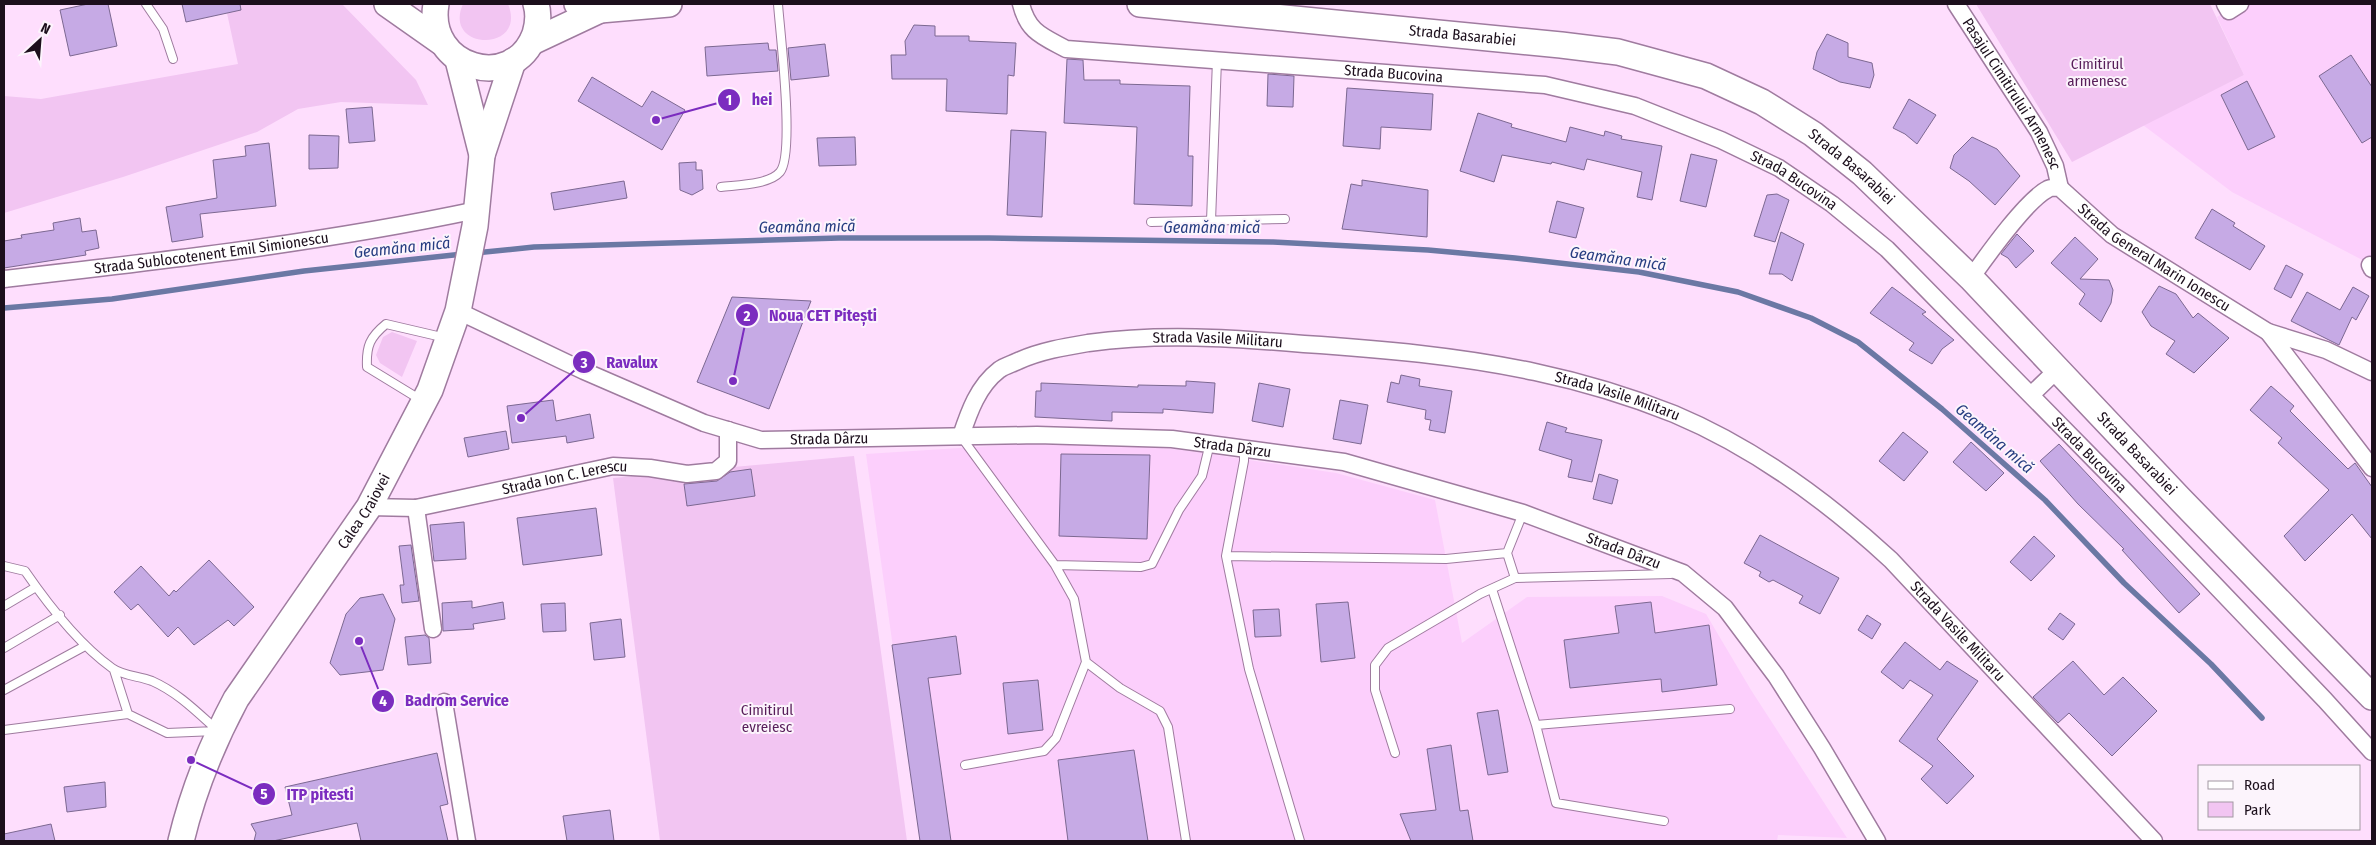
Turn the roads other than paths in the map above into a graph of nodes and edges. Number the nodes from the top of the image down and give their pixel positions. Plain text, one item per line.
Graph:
1 (146, 4) edge
2 (387, 4) edge
3 (436, 4) edge
4 (536, 4) edge
5 (668, 4) edge
6 (778, 4) edge
7 (1021, 4) edge
8 (1140, 4) edge
9 (1956, 4) edge
10 (2225, 4) edge
11 (2240, 4) edge
12 (589, 7) edge
13 (441, 42) junction
14 (532, 42) junction
15 (173, 59) dead end
16 (458, 60) junction
17 (513, 60) junction
18 (1217, 60) junction
19 (482, 156) junction
20 (721, 187) dead end
21 (2060, 188) junction
22 (476, 218) junction
23 (1285, 219) dead end
24 (1211, 221) junction
25 (1151, 222) dead end
26 (1971, 278) junction
27 (4, 279) edge
28 (458, 310) junction
29 (2268, 332) junction
30 (449, 339) junction
31 (2058, 369) junction
32 (2372, 372) edge
33 (2031, 395) junction
34 (425, 403) junction
35 (728, 430) junction
36 (960, 436) junction
37 (1210, 443) junction
38 (1244, 449) junction
39 (2372, 468) edge
40 (369, 507) junction
41 (416, 508) junction
42 (1523, 513) junction
43 (1507, 553) junction
44 (1226, 556) junction
45 (1055, 565) junction
46 (4, 566) edge
47 (1683, 573) junction
48 (1515, 578) junction
49 (36, 587) junction
50 (1492, 589) junction
51 (4, 606) edge
52 (60, 615) junction
53 (434, 629) dead end
54 (85, 646) junction
55 (4, 648) edge
56 (1086, 662) junction
57 (114, 670) junction
58 (4, 690) edge
59 (2372, 697) edge
60 (444, 702) dead end
61 (1730, 710) dead end
62 (128, 714) junction
63 (1536, 725) junction
64 (4, 730) edge
65 (219, 731) junction
66 (2372, 752) edge
67 (1395, 753) dead end
68 (965, 765) dead end
69 (1664, 821) dead end
70 (181, 841) edge
71 (467, 841) edge
72 (1186, 841) edge
73 (1300, 841) edge
74 (1877, 841) edge
75 (2154, 841) edge

1 - 15 lane
2 - 13 main road
3 - 13 main road
4 - 14 main road
5 - 12 main road
6 - 20 lane
7 - 18 street, Strada Bucovina
8 - 26 main road, Strada Basarabiei
9 - 21 street, Pasajul Cimitirului Armenesc
10 - 11 street
12 - 14 main road
13 - 16 main road
14 - 17 main road
16 - 17 main road
16 - 19 main road
17 - 19 main road
18 - 24 lane
18 - 33 street, Strada Bucovina
19 - 22 main road, Calea Craiovei
21 - 26 street
21 - 29 street, Strada General Marin Ionescu
22 - 27 street, Strada Sublocotenent Emil Simionescu
22 - 28 main road, Calea Craiovei
23 - 24 lane
24 - 25 lane
26 - 31 main road, Strada Basarabiei
28 - 30 main road, Calea Craiovei
28 - 35 street, Strada Dârzu
29 - 32 street, Strada General Marin Ionescu
29 - 39 street
30 - 34 main road, Calea Craiovei
30 - 34 lane
31 - 33 street
31 - 59 main road, Strada Basarabiei
33 - 66 street, Strada Bucovina
34 - 40 main road, Calea Craiovei
35 - 36 street, Strada Dârzu
35 - 41 street, Strada Ion C. Lerescu
36 - 37 street, Strada Dârzu
36 - 45 lane
36 - 75 street, Strada Vasile Militaru
37 - 38 street, Strada Dârzu
37 - 45 lane
38 - 42 street, Strada Dârzu
38 - 44 lane
40 - 41 street, Strada Ion C. Lerescu
40 - 65 main road, Calea Craiovei
41 - 53 street
42 - 43 lane
42 - 47 street, Strada Dârzu
43 - 44 lane
43 - 48 lane
44 - 73 lane
45 - 56 lane
46 - 49 lane
47 - 48 lane
47 - 74 street, Strada Dârzu
48 - 50 lane
49 - 51 lane
49 - 52 lane
50 - 63 lane
50 - 67 lane
52 - 54 lane
52 - 55 lane
54 - 57 lane
54 - 58 lane
56 - 68 lane
56 - 72 lane
57 - 62 lane
57 - 65 lane
60 - 71 street
61 - 63 lane
62 - 64 lane
62 - 65 lane
63 - 69 lane
65 - 70 main road, Calea Craiovei

